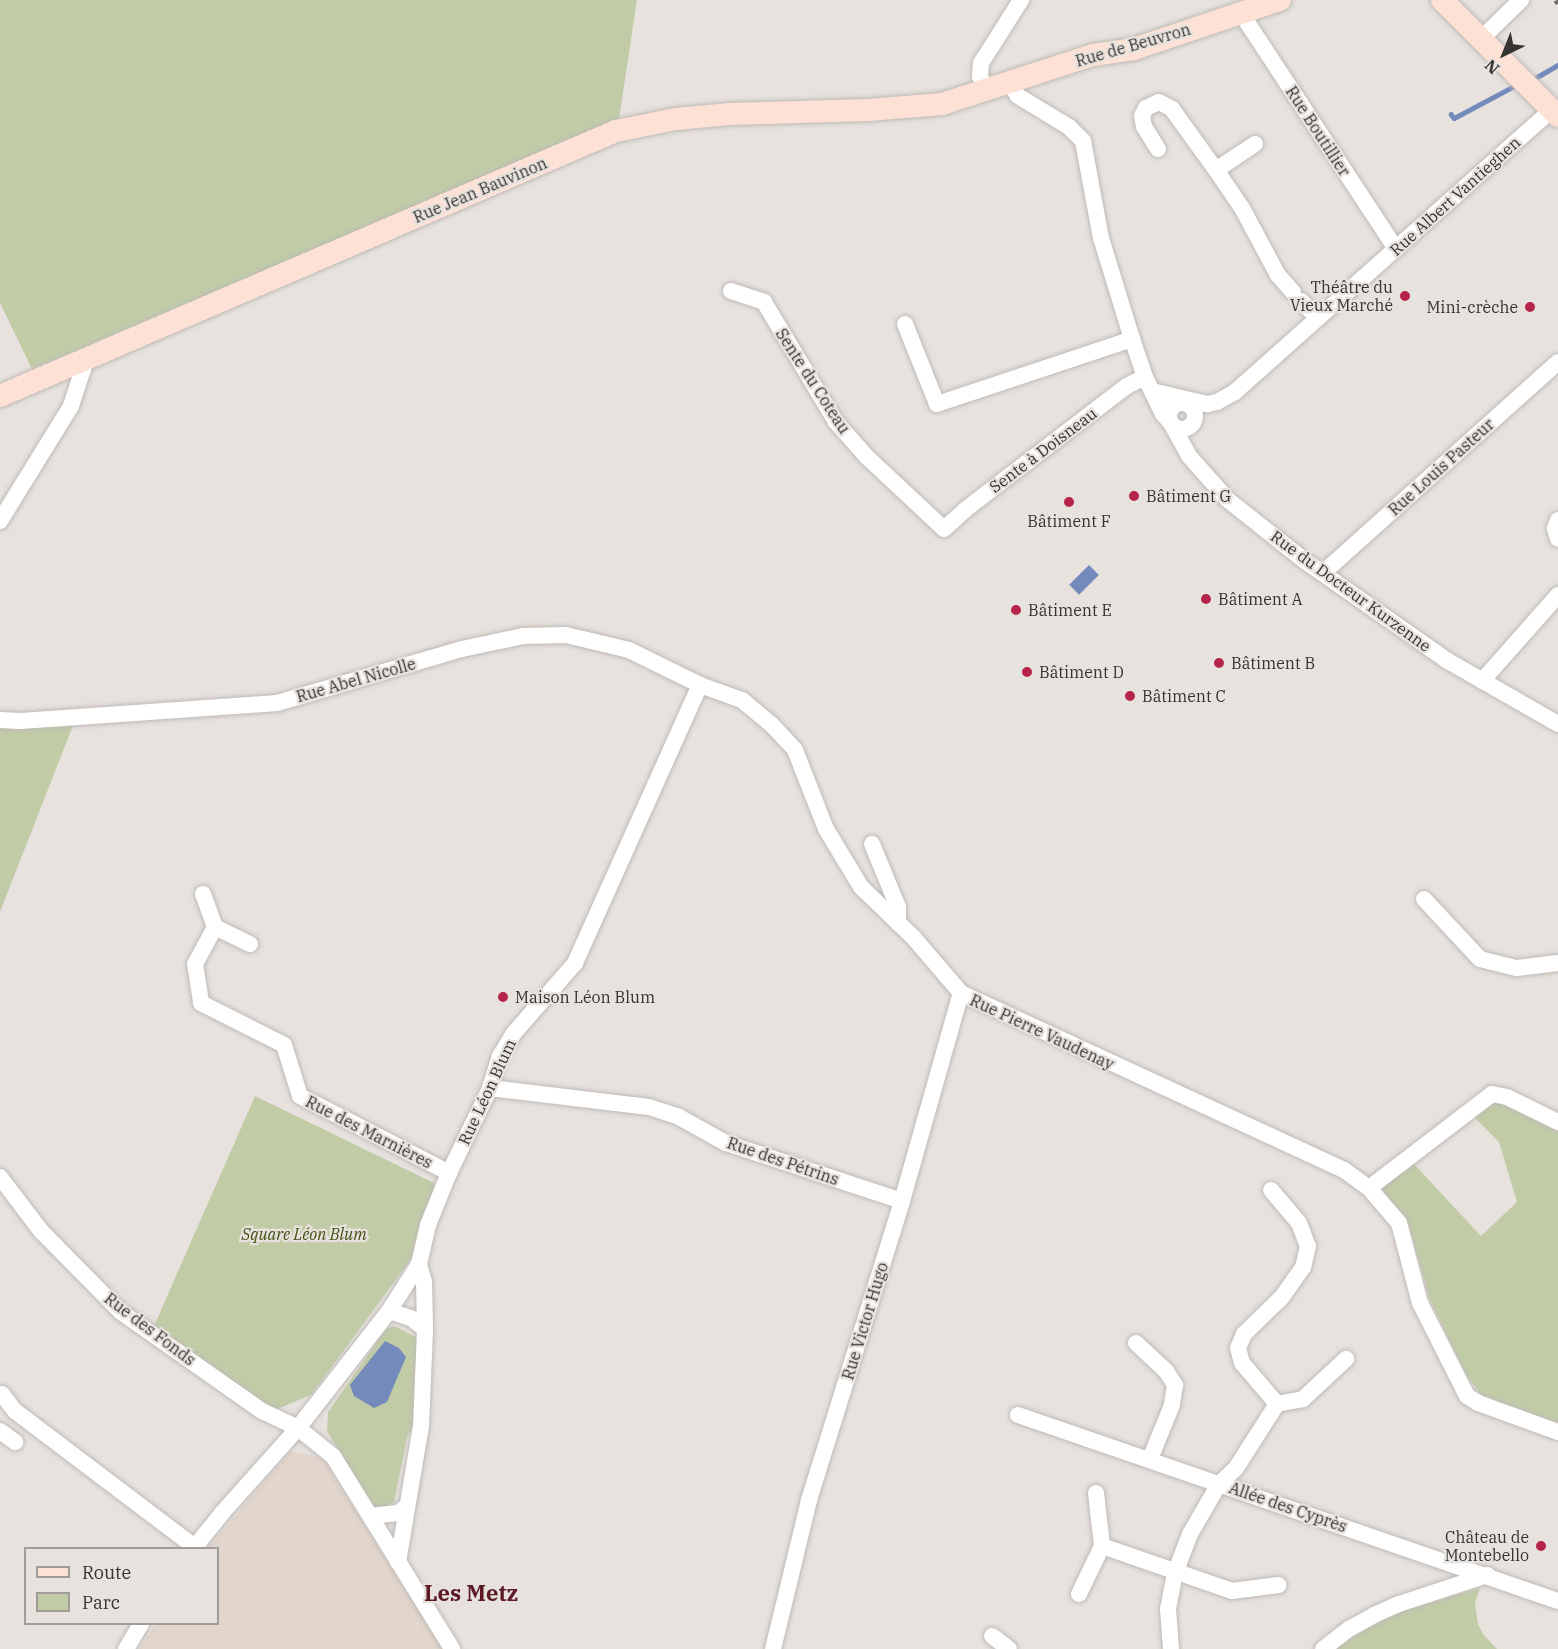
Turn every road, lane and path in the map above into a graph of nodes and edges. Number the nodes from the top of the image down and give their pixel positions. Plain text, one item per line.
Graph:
1 (1021, 0) edge
2 (1280, 0) edge
3 (1442, 0) edge
4 (1521, 0) edge
5 (1241, 13) junction
6 (1481, 39) junction
7 (1010, 84) junction
8 (986, 91) junction
9 (1555, 113) edge
10 (1256, 144) dead end
11 (1158, 149) dead end
12 (1216, 170) junction
13 (1396, 249) junction
14 (731, 291) dead end
15 (1318, 318) junction
16 (905, 324) dead end
17 (1132, 339) junction
18 (81, 361) junction
19 (1558, 362) edge
20 (1149, 384) junction
21 (1235, 392) junction
22 (0, 396) edge
23 (1181, 401) junction
24 (1171, 424) junction
25 (1191, 426) junction
26 (1558, 519) edge
27 (0, 521) edge
28 (944, 529) joint
29 (1558, 539) edge
30 (1324, 572) junction
31 (1558, 595) edge
32 (1482, 681) junction
33 (700, 685) junction
34 (0, 720) edge
35 (1558, 724) edge
36 (872, 844) dead end
37 (203, 894) dead end
38 (1424, 899) dead end
39 (898, 923) junction
40 (215, 927) junction
41 (250, 944) dead end
42 (1558, 963) edge
43 (961, 993) junction
44 (490, 1088) junction
45 (1558, 1122) edge
46 (449, 1173) junction
47 (0, 1177) edge
48 (1369, 1188) junction
49 (1271, 1190) dead end
50 (902, 1201) junction
51 (420, 1264) junction
52 (389, 1311) junction
53 (425, 1329) junction
54 (1136, 1343) dead end
55 (1346, 1359) dead end
56 (2, 1394) dead end
57 (1277, 1404) junction
58 (1018, 1415) dead end
59 (298, 1428) junction
60 (0, 1431) edge
61 (1558, 1432) edge
62 (15, 1442) dead end
63 (1150, 1459) junction
64 (1219, 1484) junction
65 (1095, 1493) dead end
66 (407, 1506) junction
67 (370, 1516) junction
68 (1102, 1546) junction
69 (193, 1547) edge
70 (195, 1547) edge
71 (398, 1562) junction
72 (1174, 1573) junction
73 (1487, 1575) junction
74 (1279, 1585) dead end
75 (1080, 1594) dead end
76 (1558, 1601) edge
77 (140, 1625) edge
78 (992, 1636) dead end
79 (126, 1649) edge
80 (452, 1649) edge
81 (773, 1649) edge
82 (1009, 1649) edge
83 (1171, 1649) edge
84 (1323, 1649) edge

1 - 8 street
2 - 5 main road, Rue de Beuvron
3 - 6 main road
4 - 6 street
5 - 7 main road, Rue de Beuvron
5 - 13 street, Rue Boutillier
6 - 9 main road
7 - 8 main road, Rue de Beuvron
7 - 17 street, Rue du Docteur Kurzenne
8 - 18 main road, Rue Jean Bauvinon
9 - 13 street, Rue Albert Vantieghen
10 - 12 street
11 - 12 street
12 - 15 street
13 - 15 street, Rue Albert Vantieghen
14 - 28 street, Sente du Coteau
15 - 21 street, Rue Albert Vantieghen
16 - 17 street
17 - 20 street, Rue du Docteur Kurzenne
18 - 22 main road, Rue Jean Bauvinon
18 - 27 street
19 - 30 street, Rue Louis Pasteur
20 - 23 street, Rue Albert Vantieghen
20 - 24 street, Rue du Docteur Kurzenne
20 - 28 street, Sente à Doisneau
21 - 23 street, Rue Albert Vantieghen
21 - 25 street
23 - 24 street
23 - 25 street
24 - 25 street
24 - 30 street, Rue du Docteur Kurzenne
26 - 29 street
30 - 32 street, Rue du Docteur Kurzenne
31 - 32 street
32 - 35 street, Rue du Docteur Kurzenne
33 - 34 street, Rue Abel Nicolle
33 - 39 street, Rue Pierre Vaudenay
33 - 44 street, Rue Léon Blum
36 - 39 street
37 - 40 street
38 - 42 street
39 - 43 street, Rue Pierre Vaudenay
40 - 41 street
40 - 46 street, Rue des Marnières
43 - 48 street, Rue Pierre Vaudenay
43 - 50 street, Rue Victor Hugo
44 - 46 street, Rue Léon Blum
44 - 50 street, Rue des Pétrins
45 - 48 street
46 - 51 street, Rue Léon Blum
47 - 59 street, Rue des Fonds
48 - 61 street, Rue Pierre Vaudenay
49 - 57 street
50 - 81 street, Rue Victor Hugo
51 - 52 street, Rue Léon Blum
51 - 53 street
52 - 53 street
52 - 59 street, Rue Léon Blum
53 - 66 street
54 - 63 street
55 - 57 street
56 - 69 street
57 - 64 street
58 - 63 street, Allée des Cyprès
59 - 67 street, Rue des Fonds
59 - 70 street, Rue Léon Blum
60 - 62 street
63 - 64 street, Allée des Cyprès
64 - 72 street
64 - 73 street, Allée des Cyprès
65 - 68 street
66 - 67 street
66 - 71 street
67 - 71 street, Rue des Fonds
68 - 72 street
68 - 75 street
71 - 80 street, Rue des Fonds
72 - 74 street
72 - 83 street
73 - 76 street, Allée des Cyprès
73 - 84 street
77 - 79 street
78 - 82 street

